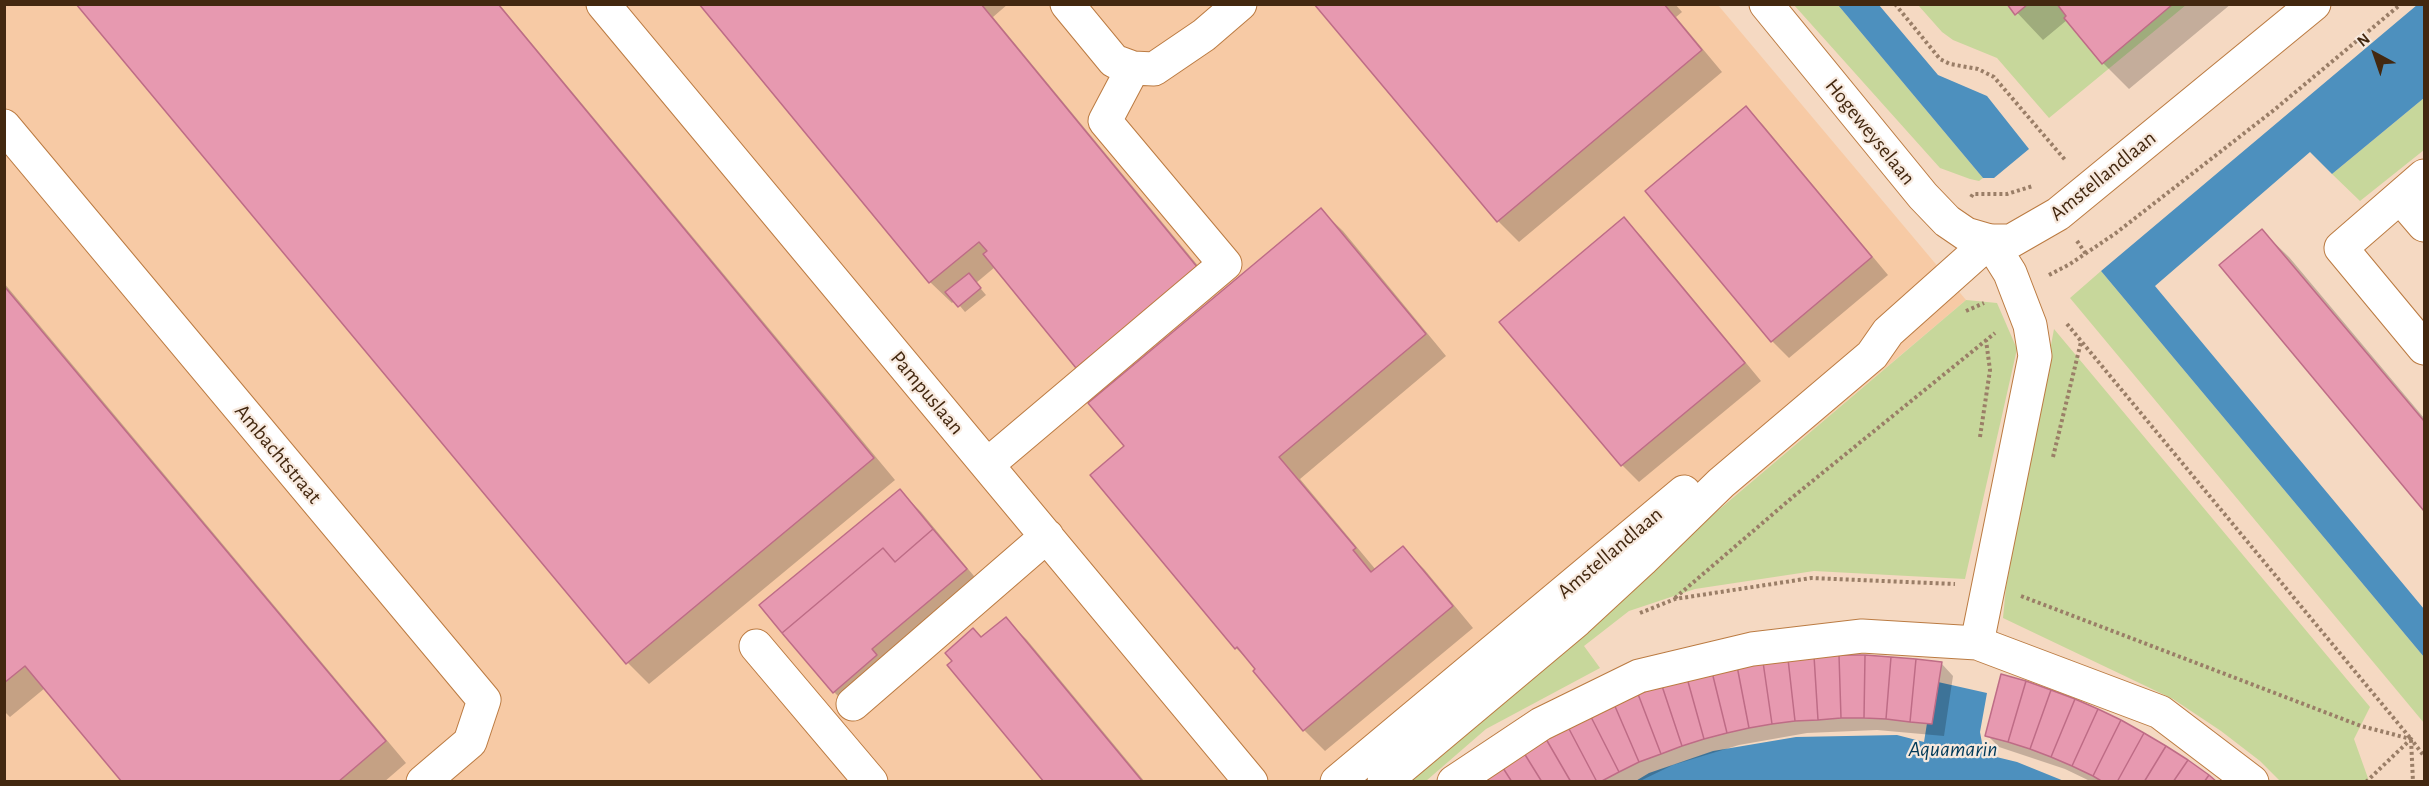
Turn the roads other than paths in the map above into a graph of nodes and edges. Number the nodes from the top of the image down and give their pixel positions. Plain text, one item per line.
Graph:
1 (603, 4) edge
2 (1067, 4) edge
3 (1240, 4) edge
4 (1766, 4) edge
5 (2314, 4) edge
6 (1133, 68) junction
7 (4, 126) edge
8 (2412, 186) edge
9 (2424, 225) edge
10 (1990, 241) junction
11 (1888, 332) junction
12 (2424, 348) edge
13 (987, 465) junction
14 (1047, 536) junction
15 (1977, 643) junction
16 (756, 646) dead end
17 (853, 704) dead end
18 (423, 782) edge
19 (871, 782) edge
20 (1251, 782) edge
21 (1337, 782) edge
22 (1384, 782) edge
23 (1454, 782) edge
24 (2252, 782) edge

1 - 13 street, Pampuslaan
2 - 6 street
3 - 6 street
4 - 10 street, Hogeweyselaan
5 - 10 street, Amstellandlaan
6 - 13 street
7 - 18 street, Ambachtstraat
8 - 9 street
8 - 12 street
10 - 11 street, Amstellandlaan
10 - 15 street
11 - 21 street, Amstellandlaan
11 - 22 street, Amstellandlaan
13 - 14 street, Pampuslaan
14 - 17 street
14 - 20 street, Pampuslaan
15 - 23 street
15 - 24 street
16 - 19 street

